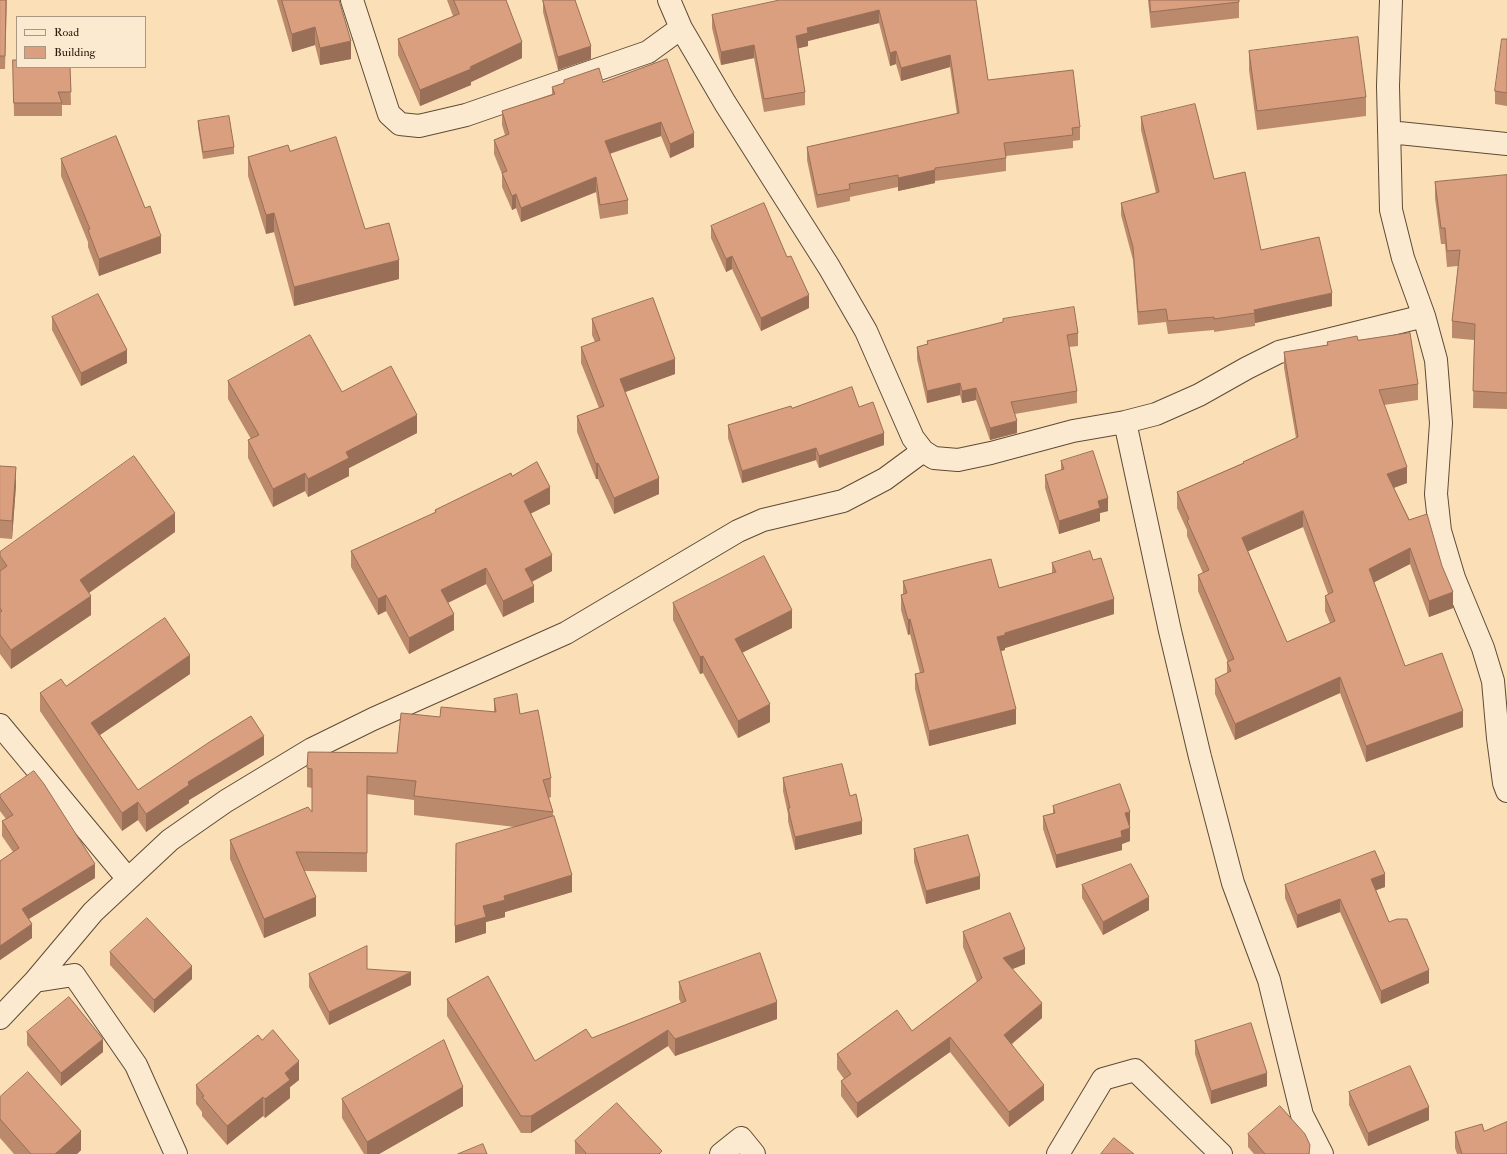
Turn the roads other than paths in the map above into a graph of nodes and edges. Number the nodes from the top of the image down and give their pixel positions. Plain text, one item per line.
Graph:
1 (352, 0) edge
2 (669, 0) edge
3 (1391, 0) edge
4 (681, 28) junction
5 (1389, 132) junction
6 (1507, 144) edge
7 (1424, 316) junction
8 (1126, 422) junction
9 (923, 451) junction
10 (0, 725) edge
11 (1507, 791) edge
12 (128, 879) junction
13 (35, 981) junction
14 (0, 1018) edge
15 (176, 1154) edge
16 (721, 1154) edge
17 (754, 1154) edge
18 (1058, 1154) edge
19 (1221, 1154) edge
20 (1322, 1154) edge

1 - 4 street
2 - 4 street
3 - 5 street
4 - 9 street
5 - 6 street
5 - 7 street
7 - 8 street
7 - 11 street
8 - 9 street
8 - 20 street
9 - 12 street
10 - 12 street
12 - 13 street
13 - 14 street
13 - 15 street
16 - 17 street
18 - 19 street

